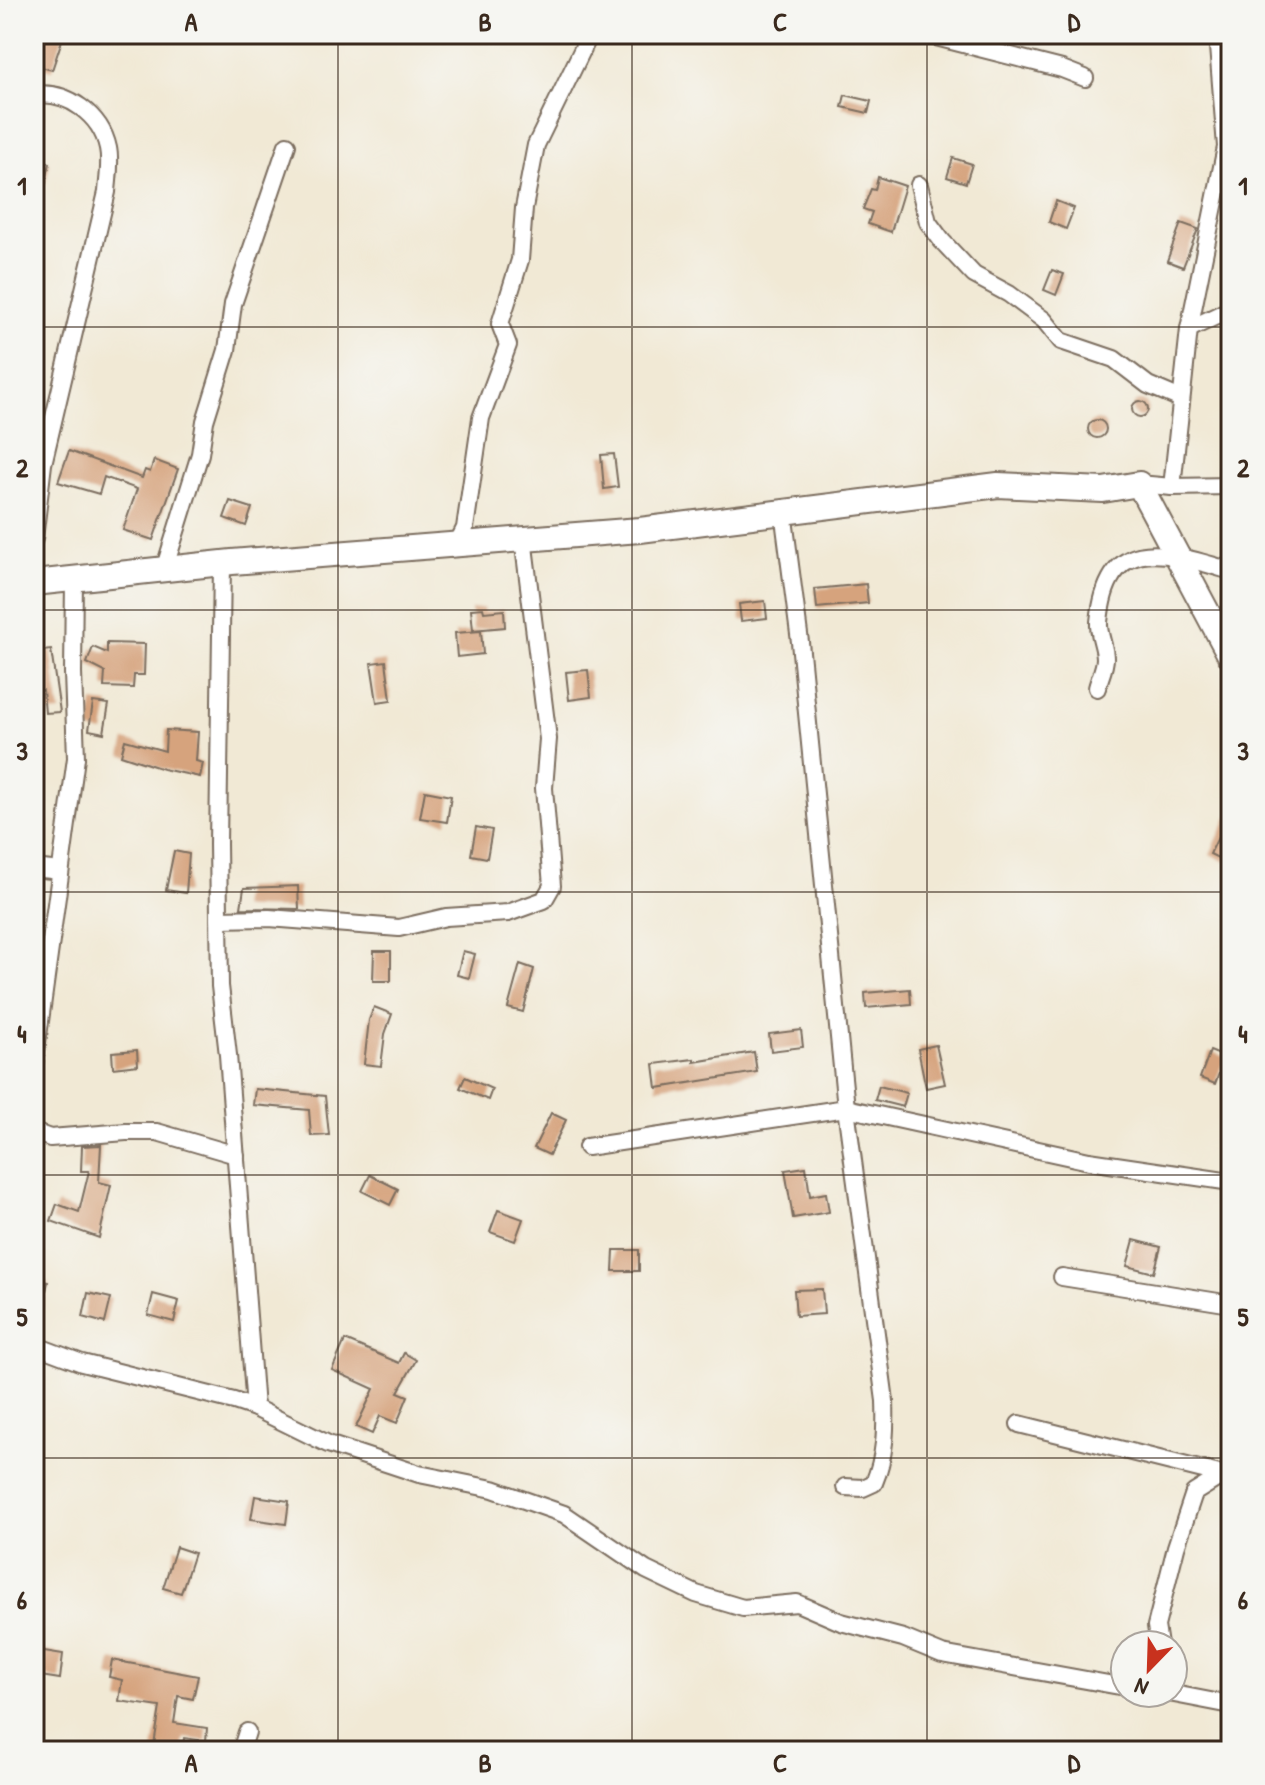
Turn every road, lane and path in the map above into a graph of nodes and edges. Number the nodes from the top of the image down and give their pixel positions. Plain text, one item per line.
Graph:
1 (590, 34) edge
2 (924, 34) edge
3 (1217, 34) edge
4 (1085, 78) dead end
5 (34, 95) edge
6 (287, 145) dead end
7 (919, 185) dead end
8 (1231, 309) edge
9 (1189, 329) junction
10 (1181, 399) junction
11 (1139, 484) junction
12 (1231, 486) edge
13 (1172, 487) junction
14 (783, 511) junction
15 (523, 538) junction
16 (34, 539) edge
17 (457, 544) junction
18 (1178, 555) junction
19 (222, 564) junction
20 (164, 570) junction
21 (1231, 571) edge
22 (74, 579) junction
23 (34, 583) edge
24 (1231, 657) edge
25 (1097, 688) dead end
26 (34, 868) edge
27 (60, 871) junction
28 (219, 919) junction
29 (38, 1001) edge
30 (34, 1065) edge
31 (846, 1108) junction
32 (34, 1132) edge
33 (587, 1147) dead end
34 (236, 1155) junction
35 (1231, 1182) edge
36 (1062, 1277) dead end
37 (1231, 1304) edge
38 (34, 1345) edge
39 (255, 1408) junction
40 (1019, 1424) dead end
41 (1227, 1473) edge
42 (845, 1487) dead end
43 (1156, 1629) edge
44 (1109, 1684) edge
45 (1189, 1697) edge
46 (1231, 1705) edge
47 (247, 1732) dead end
48 (241, 1751) edge

1 - 17 street
2 - 4 street
3 - 9 street
5 - 16 street
6 - 20 street
7 - 10 street
8 - 9 street
9 - 10 street
10 - 13 street
11 - 13 street
11 - 14 street
11 - 18 street
12 - 13 street
14 - 15 street
14 - 31 street
15 - 17 street
15 - 28 street
17 - 19 street
18 - 21 street
18 - 24 street
18 - 25 street
19 - 20 street
19 - 28 street
20 - 22 street
22 - 23 street
22 - 27 street
26 - 27 street
27 - 29 street
28 - 34 street
29 - 30 street
31 - 33 street
31 - 35 street
31 - 42 street
32 - 34 street
34 - 39 street
36 - 37 street
38 - 39 street
39 - 44 street
40 - 41 street
41 - 43 street
45 - 46 street
47 - 48 street

